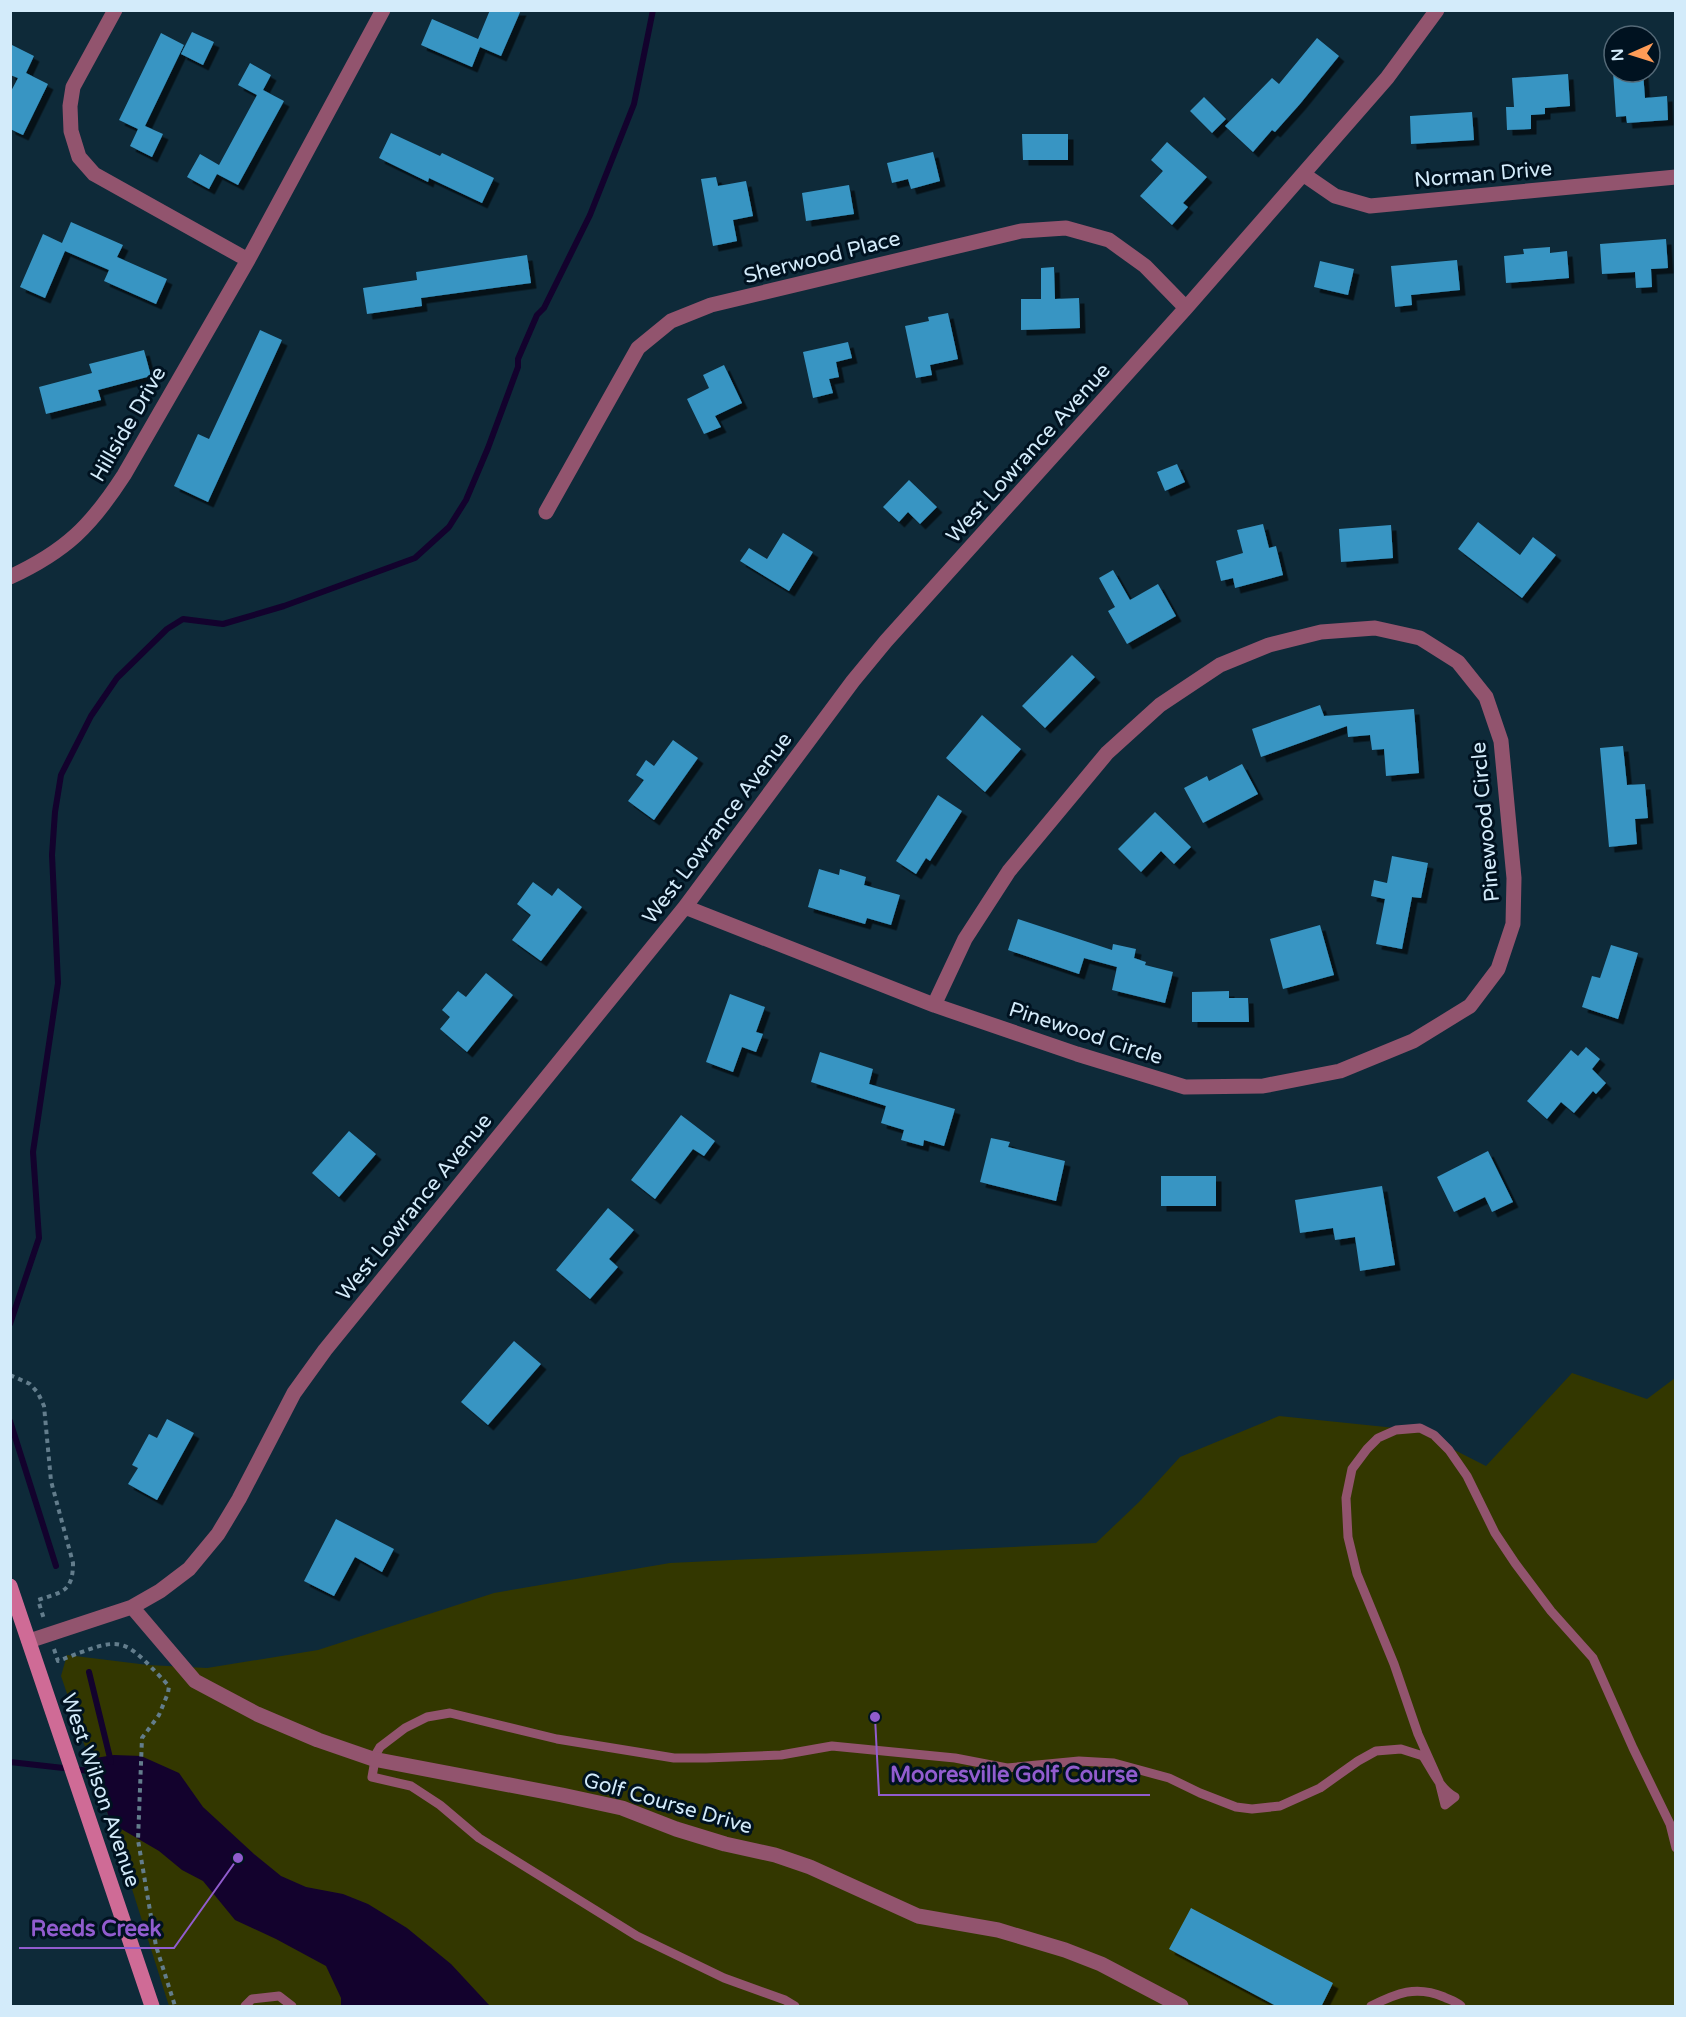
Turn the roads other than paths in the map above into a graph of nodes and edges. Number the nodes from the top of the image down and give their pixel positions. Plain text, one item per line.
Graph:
1 (115, 10) edge
2 (383, 10) edge
3 (1437, 10) edge
4 (1303, 174) junction
5 (1676, 177) edge
6 (248, 260) junction
7 (1186, 308) junction
8 (546, 512) dead end
9 (10, 577) edge
10 (685, 907) junction
11 (934, 1005) junction
12 (10, 1586) edge
13 (132, 1607) junction
14 (29, 1641) junction
15 (374, 1759) junction
16 (1676, 1848) edge
17 (152, 2007) edge
18 (245, 2007) edge
19 (292, 2007) edge
20 (795, 2007) edge
21 (1181, 2007) edge
22 (1371, 2007) edge
23 (1461, 2007) edge

1 - 6 street
2 - 6 street, Hillside Drive
3 - 4 street, West Lowrance Avenue
4 - 5 street, Norman Drive
4 - 7 street, West Lowrance Avenue
6 - 9 street, Hillside Drive
7 - 8 street, Sherwood Place
7 - 10 street, West Lowrance Avenue
10 - 11 street, Pinewood Circle
10 - 13 street, West Lowrance Avenue
11 - 11 street, Pinewood Circle
12 - 14 street, West Wilson Avenue
13 - 14 street, West Lowrance Avenue
13 - 15 street, Golf Course Drive
14 - 17 street, West Wilson Avenue
15 - 16 lane
15 - 20 lane
15 - 21 street, Golf Course Drive
18 - 19 lane
22 - 23 lane

